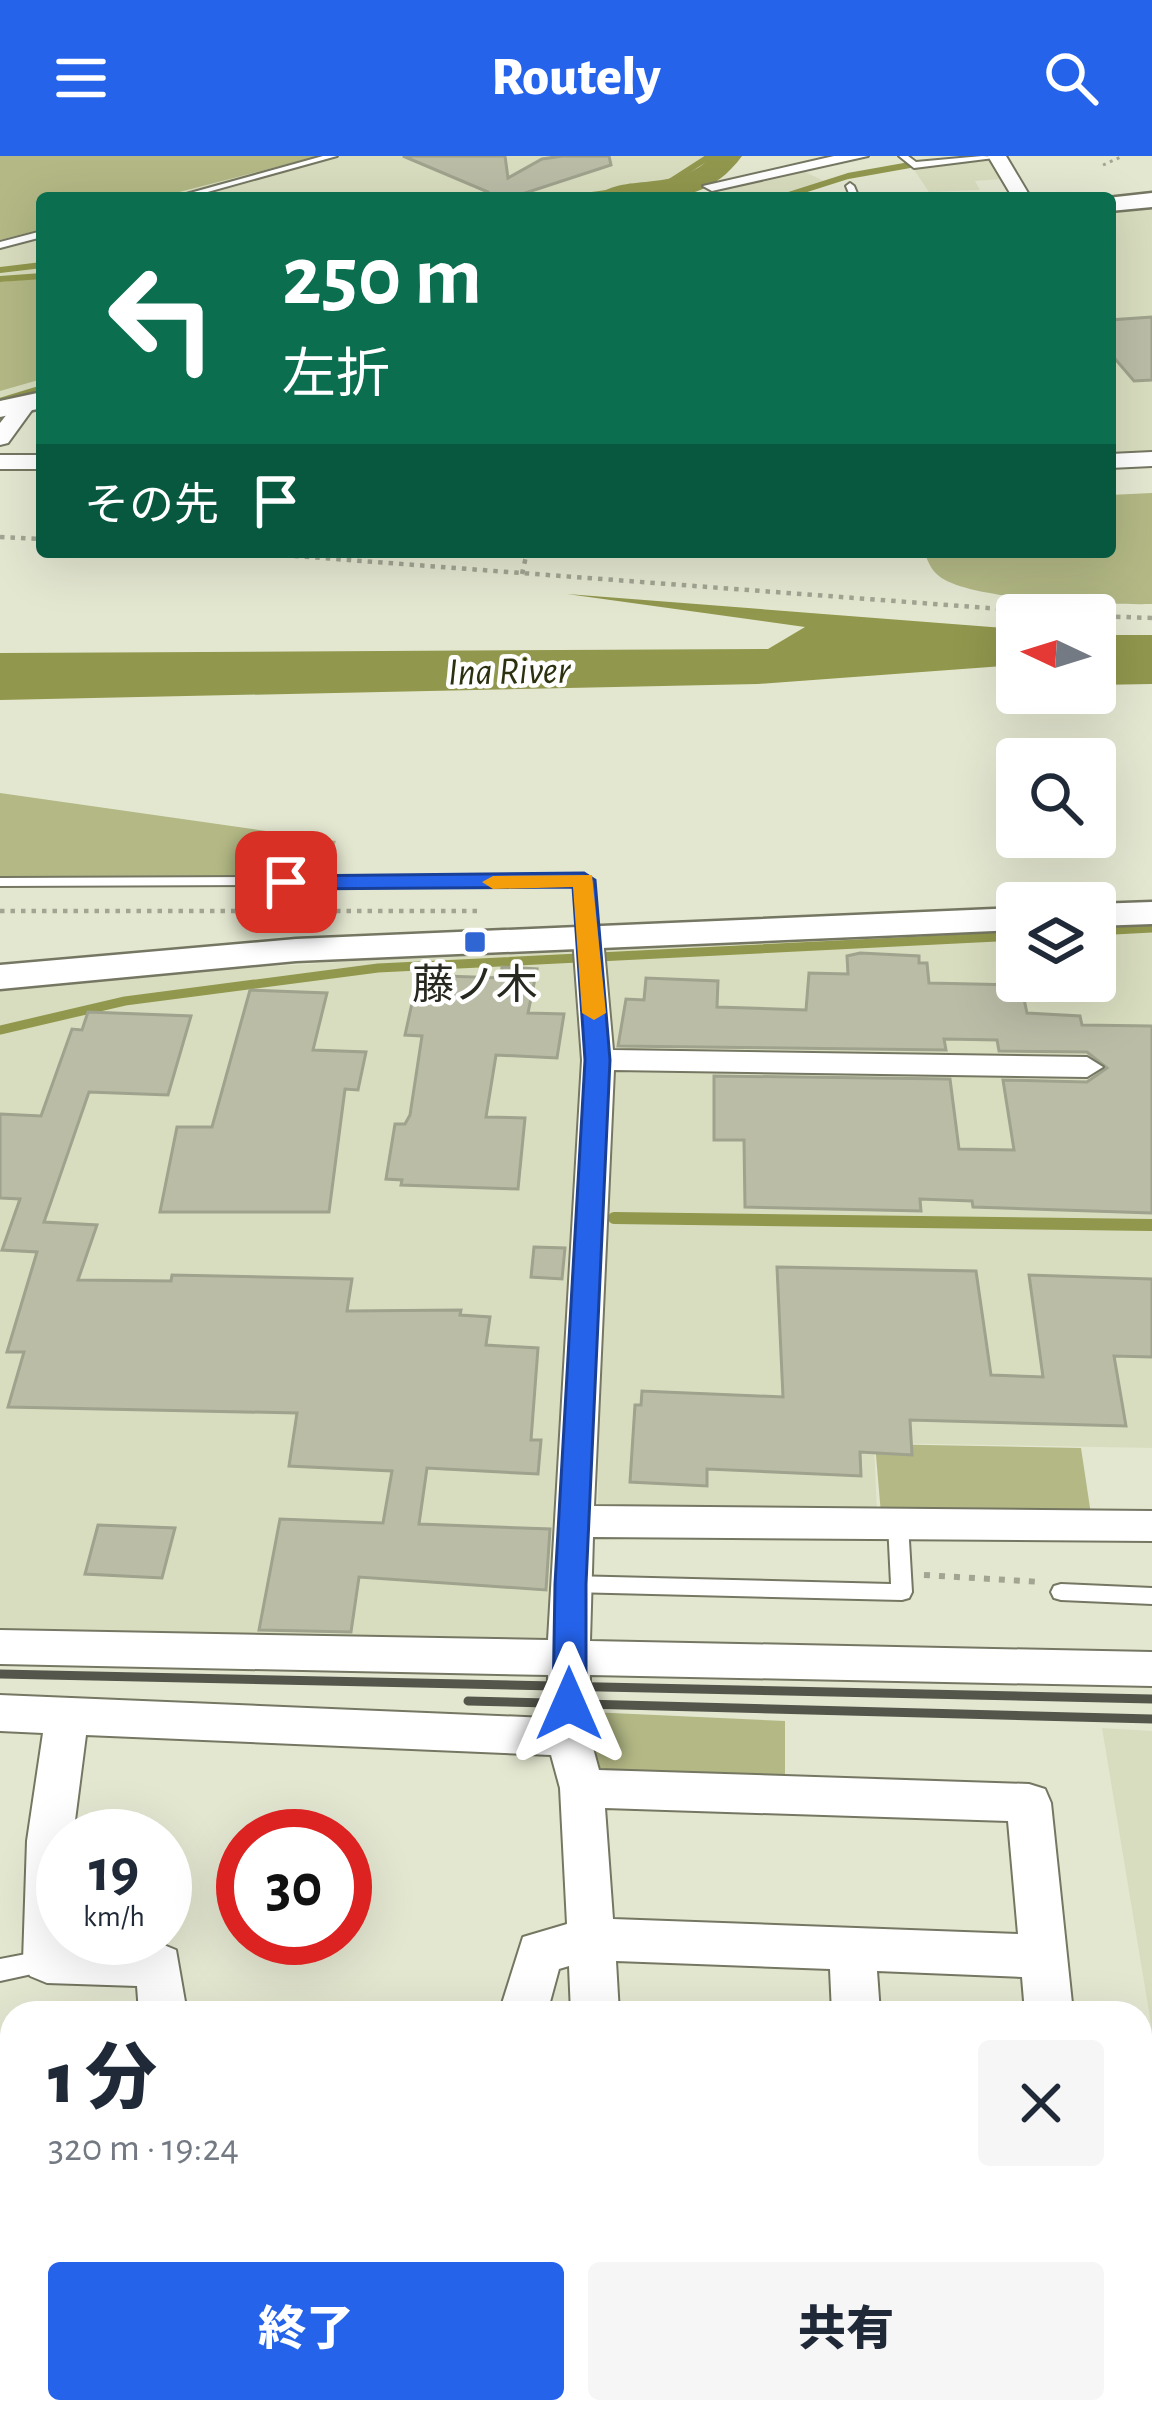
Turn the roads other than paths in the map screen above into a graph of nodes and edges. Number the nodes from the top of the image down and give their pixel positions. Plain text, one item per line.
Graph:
1 (333, 156) edge
2 (740, 156) edge
3 (860, 156) edge
4 (903, 156) edge
5 (997, 157) edge
6 (712, 186) junction
7 (850, 186) dead end
8 (198, 192) edge
9 (702, 192) edge
10 (852, 192) edge
11 (1018, 192) edge
12 (1152, 200) edge
13 (1116, 203) edge
14 (36, 236) edge
15 (0, 245) edge
16 (23, 404) edge
17 (0, 438) edge
18 (1152, 459) edge
19 (1116, 461) edge
20 (0, 462) edge
21 (36, 462) edge
22 (0, 882) edge
23 (1152, 913) edge
24 (1116, 915) edge
25 (996, 920) edge
26 (588, 938) junction
27 (0, 977) edge
28 (598, 1060) junction
29 (1087, 1066) dead end
30 (574, 1521) junction
31 (898, 1522) junction
32 (1152, 1526) edge
33 (570, 1584) junction
34 (1061, 1592) road end
35 (1152, 1596) edge
36 (0, 1647) edge
37 (569, 1658) junction
38 (1152, 1669) edge
39 (0, 1714) edge
40 (67, 1716) junction
41 (568, 1737) junction
42 (582, 1788) junction
43 (54, 1809) edge
44 (593, 1940) junction
45 (852, 1950) junction
46 (1041, 1956) junction
47 (36, 1963) edge
48 (159, 1965) edge
49 (0, 1970) edge
50 (162, 2001) edge
51 (527, 2001) edge
52 (595, 2001) edge
53 (855, 2001) edge
54 (1047, 2001) edge

1 - 8 lane
2 - 6 street
3 - 6 street
4 - 5 lane
5 - 11 street
6 - 9 street
7 - 10 lane
12 - 13 street
14 - 15 lane
16 - 17 street
18 - 19 street
20 - 21 street
22 - 26 lane
23 - 24 street
25 - 26 street
26 - 27 street
26 - 28 street
28 - 29 street
28 - 30 street
30 - 31 street
30 - 33 street
31 - 32 street
31 - 33 lane
33 - 37 street
34 - 35 lane
36 - 37 street
37 - 38 street
37 - 41 street
39 - 40 street
40 - 41 street
40 - 43 street
41 - 42 street
42 - 44 street
42 - 46 street
44 - 45 street
44 - 51 street
44 - 52 street
45 - 46 street
45 - 53 street
46 - 54 street
47 - 49 lane
48 - 50 street

